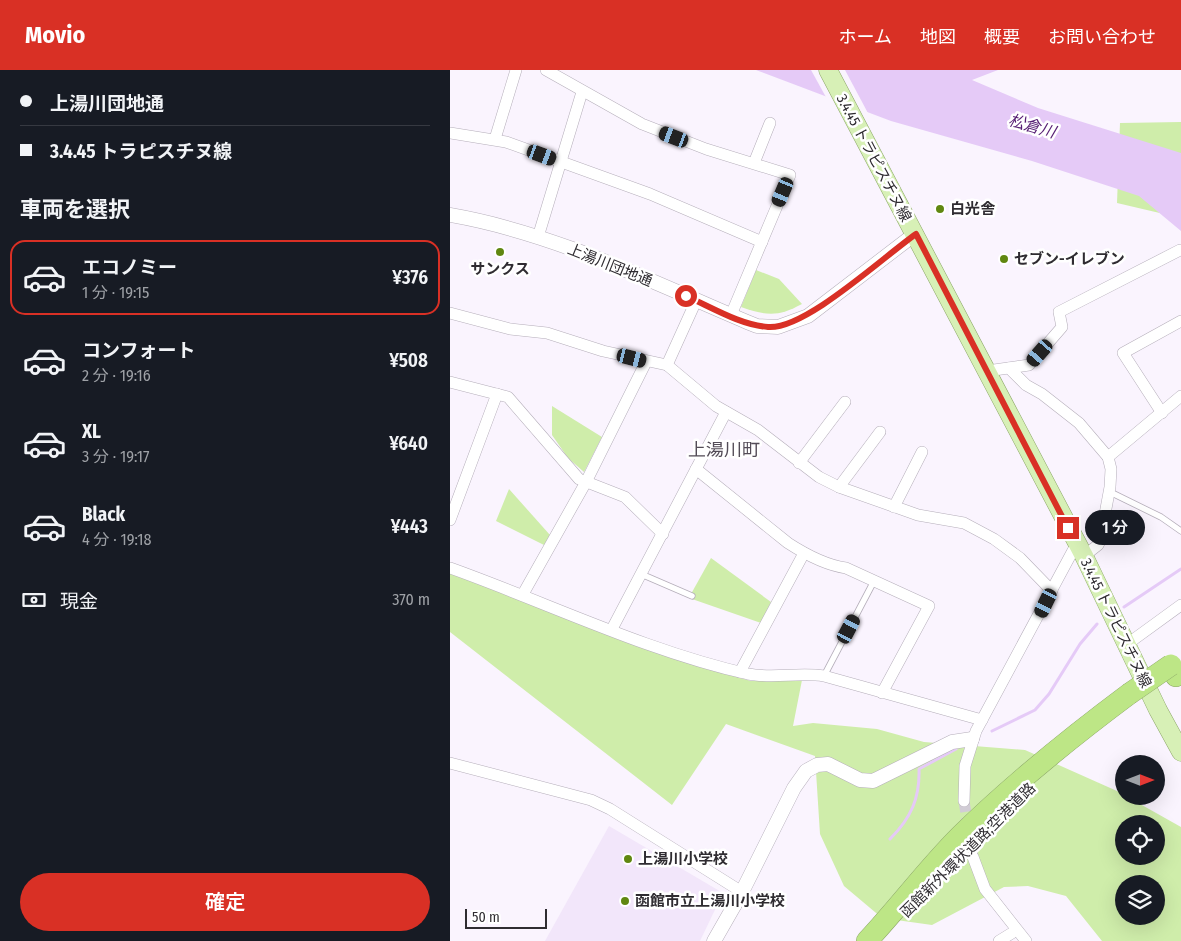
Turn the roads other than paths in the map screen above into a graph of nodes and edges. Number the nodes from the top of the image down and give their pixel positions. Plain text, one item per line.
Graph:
1 (516, 70) edge
2 (546, 70) edge
3 (828, 70) edge
4 (582, 92) junction
5 (770, 123) dead end
6 (450, 133) edge
7 (495, 139) junction
8 (560, 161) junction
9 (754, 163) junction
10 (450, 215) edge
11 (916, 234) junction
12 (538, 237) junction
13 (762, 242) junction
14 (1180, 250) dead end
15 (696, 301) junction
16 (450, 313) edge
17 (731, 316) junction
18 (1181, 321) edge
19 (646, 362) junction
20 (667, 365) junction
21 (1009, 368) junction
22 (987, 371) junction
23 (450, 382) edge
24 (497, 394) junction
25 (1181, 396) edge
26 (845, 402) dead end
27 (726, 412) junction
28 (1162, 413) junction
29 (880, 432) dead end
30 (922, 452) dead end
31 (1108, 456) junction
32 (799, 463) junction
33 (696, 469) junction
34 (586, 482) junction
35 (839, 487) junction
36 (1110, 492) junction
37 (894, 507) junction
38 (450, 520) edge
39 (1181, 531) edge
40 (663, 534) junction
41 (1081, 550) junction
42 (804, 553) junction
43 (450, 568) edge
44 (641, 574) junction
45 (874, 581) junction
46 (1052, 591) junction
47 (523, 594) junction
48 (692, 596) dead end
49 (1181, 605) edge
50 (612, 630) junction
51 (1126, 645) junction
52 (1177, 668) edge
53 (740, 672) junction
54 (824, 676) junction
55 (882, 693) junction
56 (1132, 699) junction
57 (982, 720) junction
58 (972, 739) junction
59 (1181, 752) edge
60 (450, 763) edge
61 (964, 801) tunnel mouth
62 (973, 857) tunnel mouth
63 (742, 892) junction
64 (1012, 933) dead end
65 (714, 941) edge
66 (867, 941) edge
67 (879, 941) edge
68 (999, 941) edge
69 (1026, 941) edge

1 - 7 street
2 - 4 street
3 - 11 main road, 3.4.45 トラピスチヌ線
4 - 8 street
4 - 9 street
5 - 9 street
6 - 7 street
7 - 8 street
8 - 12 street
8 - 13 street
9 - 13 street
10 - 12 street, 上湯川団地通
11 - 17 street, 上湯川団地通
11 - 22 main road, 3.4.45 トラピスチヌ線
12 - 15 street, 上湯川団地通
13 - 17 street
14 - 21 street
15 - 17 street, 上湯川団地通
15 - 20 street
16 - 19 street
18 - 28 street
19 - 20 street
19 - 34 street
20 - 27 street
21 - 22 street
21 - 31 street
22 - 41 main road, 3.4.45 トラピスチヌ線
23 - 24 street
24 - 34 street
24 - 38 street
25 - 28 street
26 - 32 street
27 - 32 street
27 - 33 street
28 - 31 street
29 - 35 street
30 - 37 street
31 - 36 street
32 - 35 street
33 - 40 street
33 - 42 street
34 - 40 street
34 - 47 street
35 - 37 street
36 - 39 lane
36 - 41 street
37 - 46 street
40 - 44 street
41 - 46 street
41 - 51 main road, 3.4.45 トラピスチヌ線
42 - 45 street
42 - 53 street
43 - 47 street
44 - 48 lane
44 - 50 street
45 - 54 lane
45 - 55 street
46 - 57 street
47 - 50 street
49 - 51 street
50 - 53 street
51 - 59 main road, 3.4.45 トラピスチヌ線
52 - 56 highway, 函館新外環状道路;空港道路, bridge
53 - 54 street
54 - 55 street
55 - 57 street
56 - 66 highway, 函館新外環状道路;空港道路
56 - 67 highway, 函館新外環状道路;空港道路
57 - 58 street
58 - 61 street
58 - 63 street
60 - 63 street
62 - 69 street
63 - 65 street
64 - 68 street

